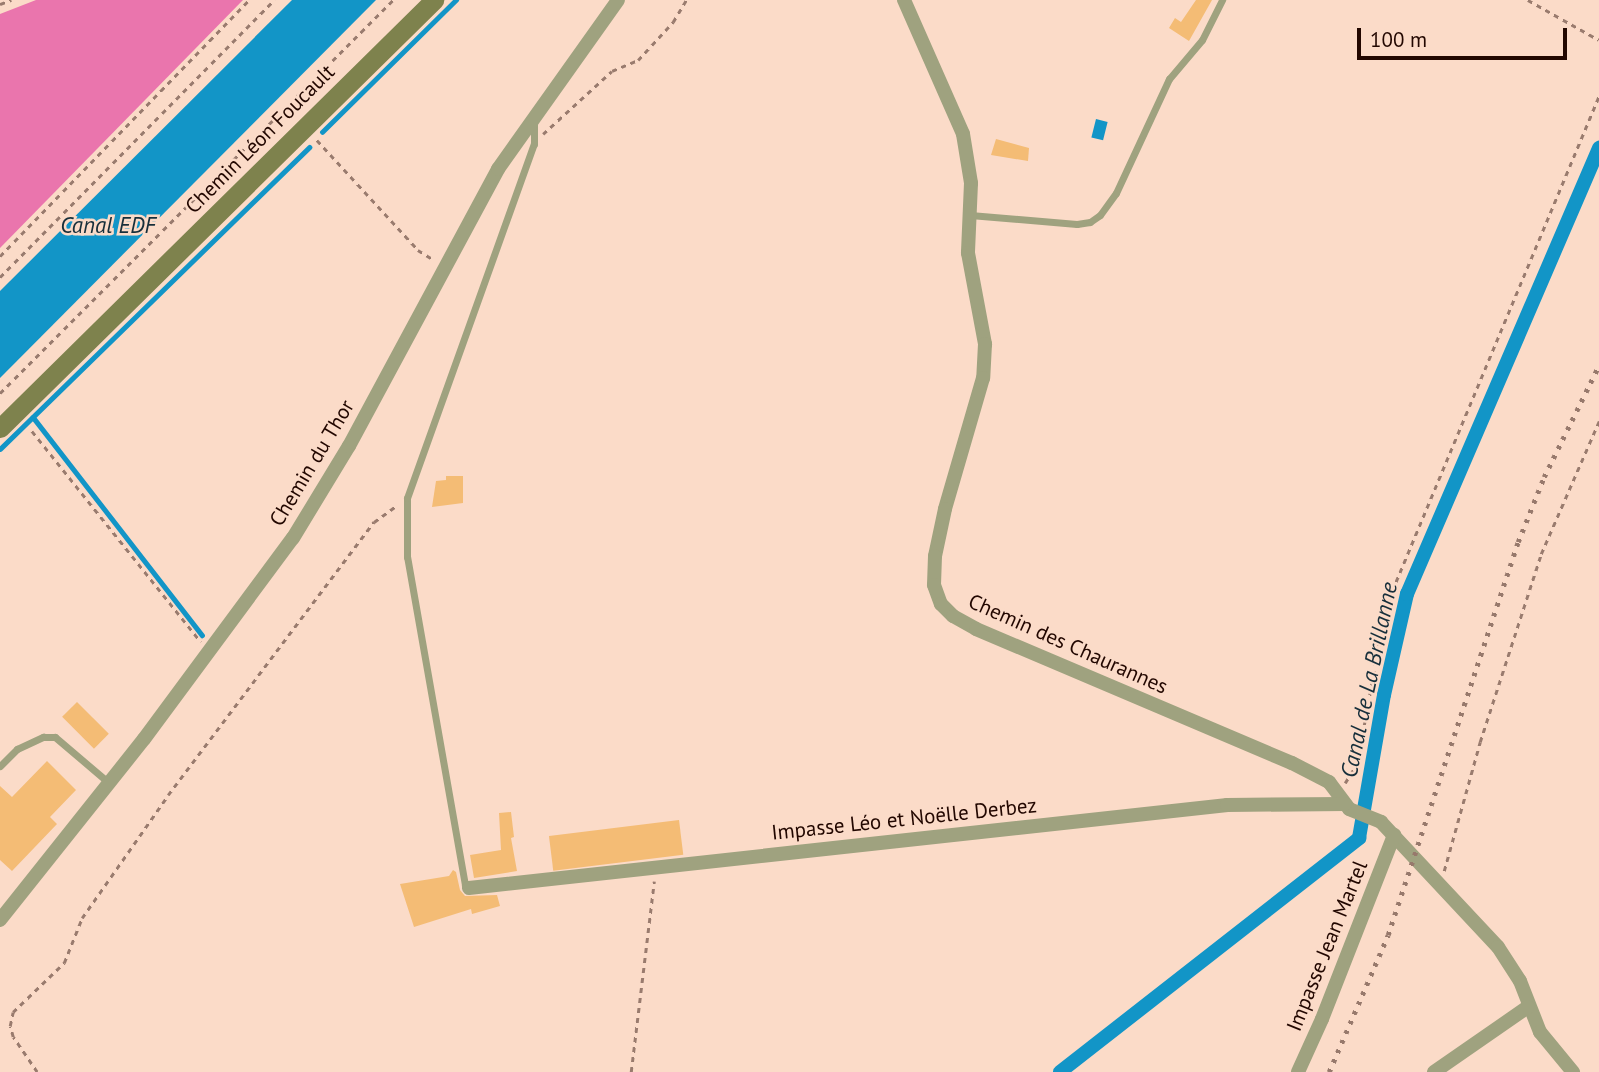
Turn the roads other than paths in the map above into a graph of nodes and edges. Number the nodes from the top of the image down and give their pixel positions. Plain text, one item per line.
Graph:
1 (434, 0) edge
2 (618, 0) edge
3 (904, 0) edge
4 (1222, 0) edge
5 (534, 120) junction
6 (970, 215) junction
7 (0, 428) edge
8 (0, 766) edge
9 (109, 783) junction
10 (1345, 804) junction
11 (1394, 835) junction
12 (469, 888) joint
13 (3, 911) edge
14 (1528, 1007) junction
15 (1298, 1072) edge
16 (1434, 1072) edge
17 (1573, 1072) edge

1 - 7 main road, Chemin Léon Foucault
2 - 5 street, Chemin du Thor
3 - 6 street, Chemin des Chaurannes
4 - 6 lane
5 - 9 street, Chemin du Thor
5 - 12 lane
6 - 10 street, Chemin des Chaurannes
8 - 9 lane
9 - 13 street, Chemin du Thor
10 - 11 street
10 - 12 street, Impasse Léo et Noëlle Derbez
11 - 14 street
11 - 15 street, Impasse Jean Martel
14 - 16 street
14 - 17 street

